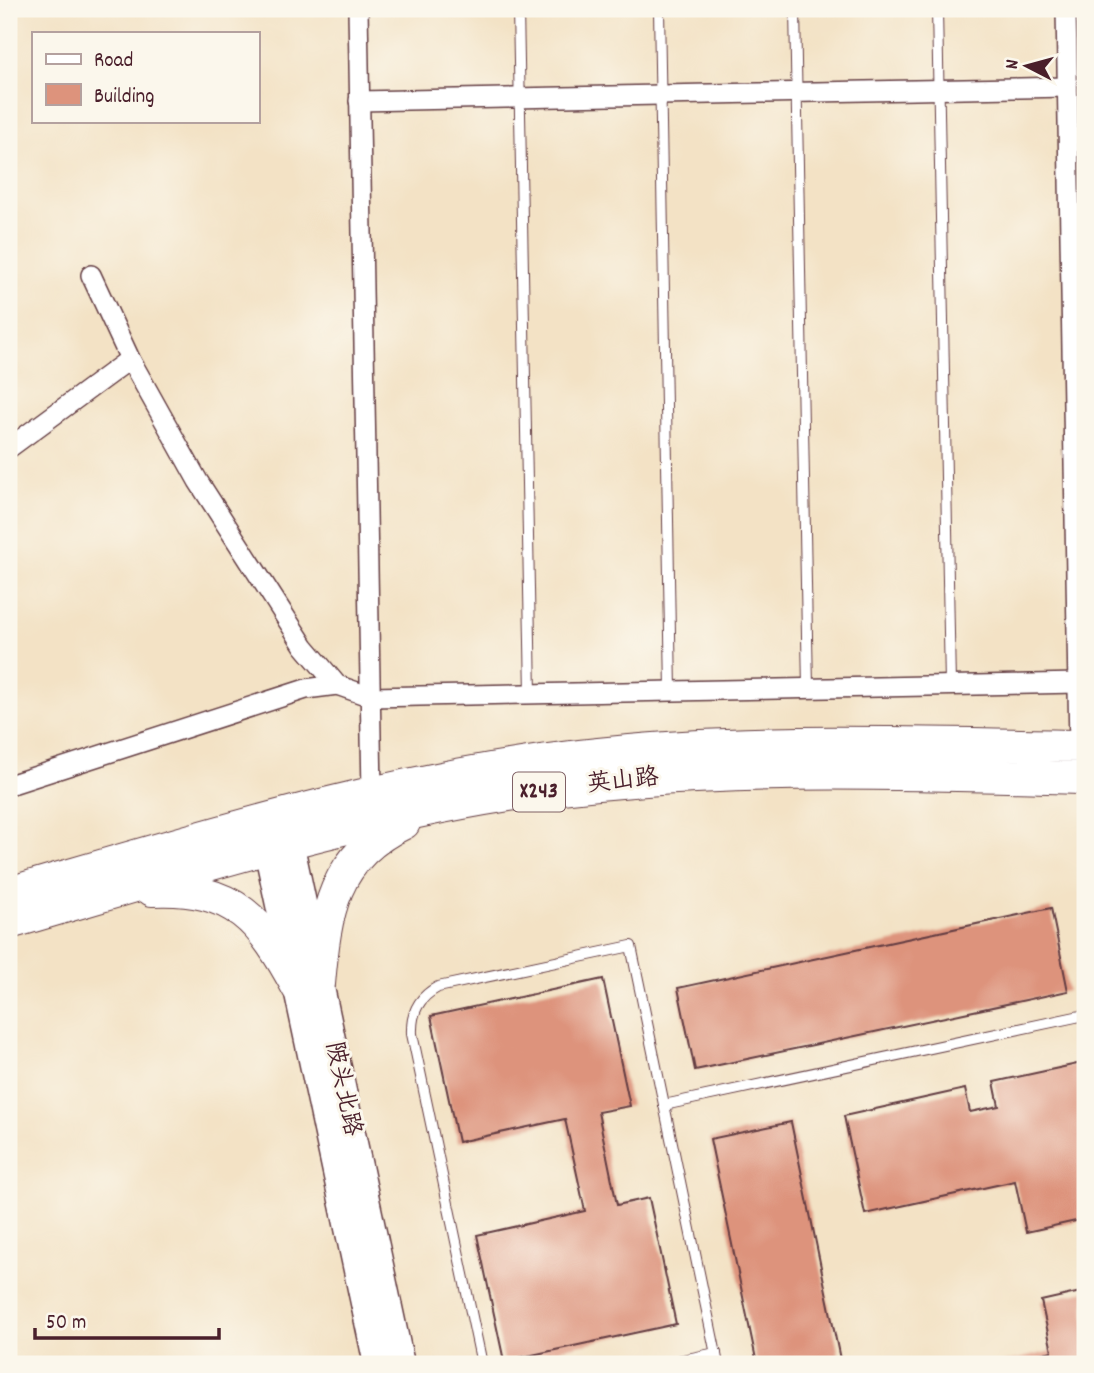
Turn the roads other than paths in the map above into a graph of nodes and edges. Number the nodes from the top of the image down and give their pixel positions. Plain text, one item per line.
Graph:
1 (358, 9) edge
2 (518, 9) edge
3 (659, 9) edge
4 (795, 9) edge
5 (937, 9) edge
6 (1066, 9) edge
7 (1067, 87) junction
8 (939, 89) junction
9 (797, 92) junction
10 (660, 95) junction
11 (520, 98) junction
12 (359, 101) junction
13 (92, 275) dead end
14 (130, 359) junction
15 (9, 448) edge
16 (1078, 683) junction
17 (337, 685) junction
18 (950, 685) junction
19 (808, 688) junction
20 (671, 691) junction
21 (531, 694) junction
22 (370, 697) junction
23 (1082, 746) edge
24 (1084, 778) edge
25 (9, 785) edge
26 (372, 792) junction
27 (436, 808) junction
28 (276, 831) junction
29 (1085, 837) edge
30 (9, 893) edge
31 (112, 893) junction
32 (9, 923) edge
33 (309, 986) junction
34 (1085, 1015) edge
35 (664, 1105) junction
36 (716, 1353) junction
37 (378, 1364) edge
38 (400, 1364) edge
39 (482, 1364) edge
40 (663, 1364) edge
41 (718, 1364) edge

1 - 12 street
2 - 11 lane
3 - 10 lane
4 - 9 lane
5 - 8 lane
6 - 7 street
7 - 8 street
7 - 16 street
8 - 9 street
8 - 18 lane
9 - 10 street
9 - 19 lane
10 - 11 street
10 - 20 lane
11 - 12 street
11 - 21 lane
12 - 22 street
13 - 14 street
14 - 15 street
14 - 17 street
16 - 18 street
16 - 23 street
17 - 22 street
17 - 25 street
18 - 19 street
19 - 20 street
20 - 21 street
21 - 22 street
22 - 26 street
23 - 26 main road, 英山路 / X243
24 - 27 main road, 英山路 / X243
24 - 29 lane
26 - 28 main road, 英山路 / X243
27 - 28 main road, 英山路 / X243
27 - 33 main road
28 - 30 main road, 英山路 / X243
28 - 31 main road, 英山路 / X243
28 - 33 main road, 陂头北路
31 - 32 main road, 英山路 / X243
31 - 33 main road
33 - 37 main road, 陂头北路
33 - 38 main road, 陂头北路
34 - 35 lane
35 - 36 lane
35 - 39 lane
36 - 40 lane
36 - 41 lane

